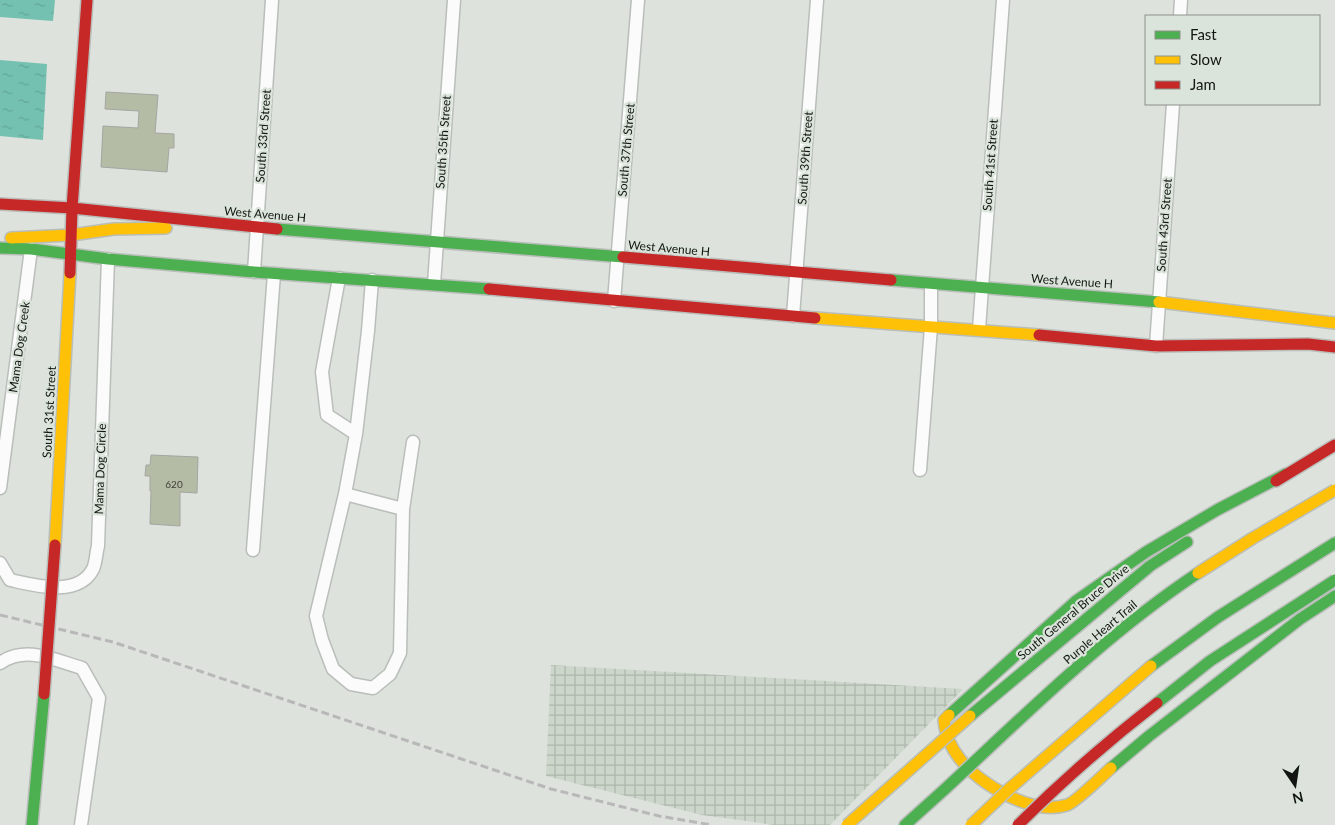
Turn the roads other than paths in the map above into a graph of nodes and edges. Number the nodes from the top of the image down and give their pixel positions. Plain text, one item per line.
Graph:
1 (87, 0) edge
2 (272, 0) edge
3 (454, 0) edge
4 (638, 0) edge
5 (817, 0) edge
6 (1003, 0) edge
7 (1181, 0) edge
8 (1180, 15) edge
9 (1173, 105) edge
10 (0, 204) edge
11 (72, 208) junction
12 (181, 220) junction
13 (257, 227) junction
14 (72, 234) junction
15 (0, 239) edge
16 (436, 242) junction
17 (0, 248) edge
18 (32, 249) junction
19 (71, 255) junction
20 (618, 258) junction
21 (108, 259) junction
22 (254, 272) junction
23 (796, 273) junction
24 (274, 274) junction
25 (339, 278) junction
26 (372, 280) junction
27 (434, 284) junction
28 (931, 284) junction
29 (981, 288) junction
30 (614, 301) junction
31 (1158, 302) junction
32 (793, 316) junction
33 (1335, 322) edge
34 (931, 327) junction
35 (979, 329) junction
36 (1308, 344) junction
37 (1156, 346) junction
38 (1335, 348) edge
39 (1335, 359) edge
40 (356, 434) junction
41 (413, 442) dead end
42 (3, 444) edge
43 (1335, 445) edge
44 (920, 470) dead end
45 (1286, 474) junction
46 (0, 488) edge
47 (1335, 490) edge
48 (346, 494) junction
49 (403, 509) junction
50 (1335, 543) edge
51 (253, 550) dead end
52 (0, 563) edge
53 (1335, 580) edge
54 (1335, 596) edge
55 (0, 663) edge
56 (32, 825) edge
57 (81, 825) edge
58 (847, 825) edge
59 (906, 825) edge
60 (972, 825) edge
61 (1018, 825) edge

1 - 11 main road, South 31st Street
2 - 13 street, South 33rd Street
3 - 16 street, South 35th Street
4 - 20 street, South 37th Street
5 - 23 street, South 39th Street
6 - 29 street, South 41st Street
7 - 8 street
9 - 31 street, South 43rd Street
10 - 11 main road, West Avenue H
11 - 12 main road, West Avenue H
11 - 14 main road, South 31st Street
12 - 13 main road, West Avenue H
12 - 14 main road
13 - 16 main road, West Avenue H
13 - 22 street, South 33rd Street
14 - 15 main road
14 - 19 main road, South 31st Street
16 - 20 main road, West Avenue H
16 - 27 street, South 35th Street
17 - 18 main road
18 - 19 main road
18 - 42 street, Mama Dog Creek
19 - 21 main road
19 - 56 main road, South 31st Street, bridge
20 - 23 main road, West Avenue H
20 - 30 street, South 37th Street
21 - 22 main road
21 - 52 street, Mama Dog Circle
22 - 24 main road
23 - 28 main road, West Avenue H
23 - 32 street, South 39th Street
24 - 25 main road
24 - 51 street
25 - 26 main road
25 - 40 street
26 - 27 main road
26 - 40 street
27 - 30 main road
28 - 29 main road, West Avenue H
28 - 34 street
29 - 31 main road, West Avenue H
29 - 35 street, South 41st Street
30 - 32 main road
31 - 33 main road, West Avenue H
31 - 37 street, South 43rd Street
32 - 34 main road
34 - 35 main road
34 - 44 street
35 - 37 main road
36 - 37 main road
36 - 38 main road
36 - 39 main road
40 - 48 street
41 - 49 street
42 - 46 street
43 - 45 main road, South General Bruce Drive
45 - 54 main road
45 - 58 main road, South General Bruce Drive, bridge
47 - 59 main road, Purple Heart Trail, bridge
48 - 49 street
48 - 49 street
50 - 60 main road, bridge
53 - 61 main road, bridge
55 - 57 street

